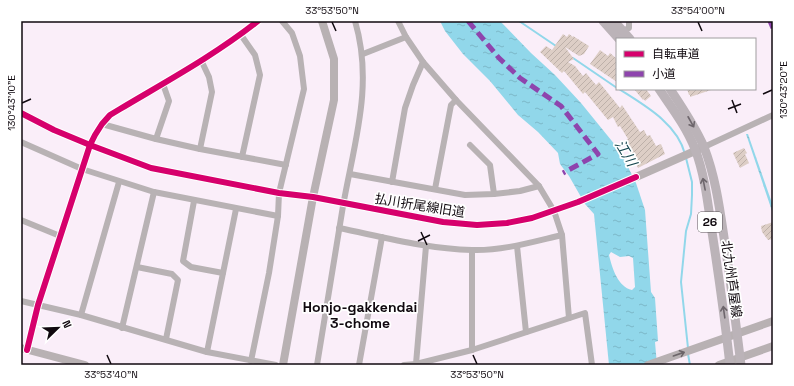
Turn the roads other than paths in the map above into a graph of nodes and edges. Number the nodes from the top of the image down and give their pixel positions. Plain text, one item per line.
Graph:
1 (258, 21) edge
2 (282, 21) edge
3 (322, 21) edge
4 (355, 21) edge
5 (398, 21) edge
6 (603, 21) edge
7 (614, 21) edge
8 (629, 21) edge
9 (241, 35) junction
10 (619, 35) edge
11 (406, 37) junction
12 (363, 54) junction
13 (202, 60) junction
14 (423, 62) junction
15 (163, 84) junction
16 (660, 90) edge
17 (671, 90) edge
18 (456, 100) junction
19 (21, 113) edge
20 (773, 115) edge
21 (102, 124) junction
22 (156, 139) junction
23 (21, 142) edge
24 (90, 145) junction
25 (470, 145) dead end
26 (200, 149) junction
27 (700, 149) junction
28 (242, 157) junction
29 (286, 165) junction
30 (82, 169) junction
31 (350, 174) junction
32 (634, 178) joint
33 (119, 182) junction
34 (392, 182) junction
35 (539, 186) junction
36 (435, 189) junction
37 (154, 192) junction
38 (279, 193) junction
39 (494, 194) junction
40 (313, 197) junction
41 (194, 201) junction
42 (344, 203) junction
43 (236, 208) junction
44 (554, 211) junction
45 (278, 216) junction
46 (21, 220) edge
47 (339, 228) junction
48 (562, 235) junction
49 (60, 236) junction
50 (382, 237) junction
51 (426, 246) junction
52 (517, 246) junction
53 (472, 250) junction
54 (137, 268) junction
55 (223, 273) junction
56 (21, 301) edge
57 (38, 305) junction
58 (81, 315) junction
59 (569, 318) junction
60 (773, 321) edge
61 (122, 328) junction
62 (526, 332) junction
63 (737, 334) junction
64 (727, 337) junction
65 (166, 339) junction
66 (773, 346) edge
67 (24, 349) edge
68 (472, 350) junction
69 (207, 352) junction
70 (252, 361) junction
71 (740, 361) edge
72 (730, 363) edge
73 (416, 364) junction
74 (85, 365) edge
75 (276, 365) edge
76 (283, 365) edge
77 (317, 365) edge
78 (359, 365) edge
79 (404, 365) edge
80 (592, 365) edge
81 (648, 365) edge
82 (719, 365) edge

1 - 9 street
2 - 29 street
3 - 40 street
4 - 12 street
5 - 11 street
6 - 10 main road
7 - 10 main road
8 - 10 street
9 - 13 street
9 - 28 street
11 - 12 street
11 - 14 street
12 - 31 street
13 - 15 street
13 - 26 street
14 - 18 street
14 - 34 street
15 - 21 street
15 - 22 street
16 - 27 main road, 北九州芦屋線 / 26
17 -> 27 main road, 北九州芦屋線 / 26
18 - 35 street
18 - 36 street
19 - 24 street, 払川折尾線旧道
20 - 27 street
21 - 22 street
21 - 24 street
22 - 26 street
23 - 30 street
24 - 30 street
24 - 38 street, 払川折尾線旧道
25 - 39 street
26 - 28 street
27 - 32 street
27 - 63 main road, 北九州芦屋線 / 26
64 -> 27 main road, 北九州芦屋線 / 26
28 - 29 street
29 - 38 street
30 - 33 street
30 - 49 street
31 - 34 street
31 - 42 street
32 - 44 street, 払川折尾線旧道
33 - 37 street
33 - 58 street
34 - 36 street
35 - 39 street
35 - 44 street
36 - 39 street
37 - 41 street
37 - 54 street
38 - 40 street, 払川折尾線旧道
38 - 45 street
40 - 42 street, 払川折尾線旧道
40 - 76 street
41 - 43 street
41 - 55 street
42 - 44 street, 払川折尾線旧道
42 - 47 street
43 - 45 street
43 - 55 street
44 - 48 street
45 - 70 street
46 - 49 street
47 - 50 street
47 - 77 street
48 - 52 street
48 - 59 street
49 - 57 street
50 - 51 street
50 - 78 street
51 - 53 street
51 - 73 street
52 - 53 street
52 - 62 street
53 - 68 street
54 - 61 street
54 - 65 street
55 - 69 street
56 - 57 street
57 - 58 street
57 - 67 street
58 - 61 street
59 - 62 street
59 - 80 street
60 - 63 street
61 - 65 street
62 - 68 street
63 - 64 street
63 - 71 main road, 北九州芦屋線 / 26
64 - 72 main road, 北九州芦屋線 / 26
81 -> 64 street
65 - 69 street
66 - 71 street
67 - 74 street
68 - 73 street
69 - 70 street
70 - 75 street
71 - 72 street
72 - 82 street
73 - 79 street

